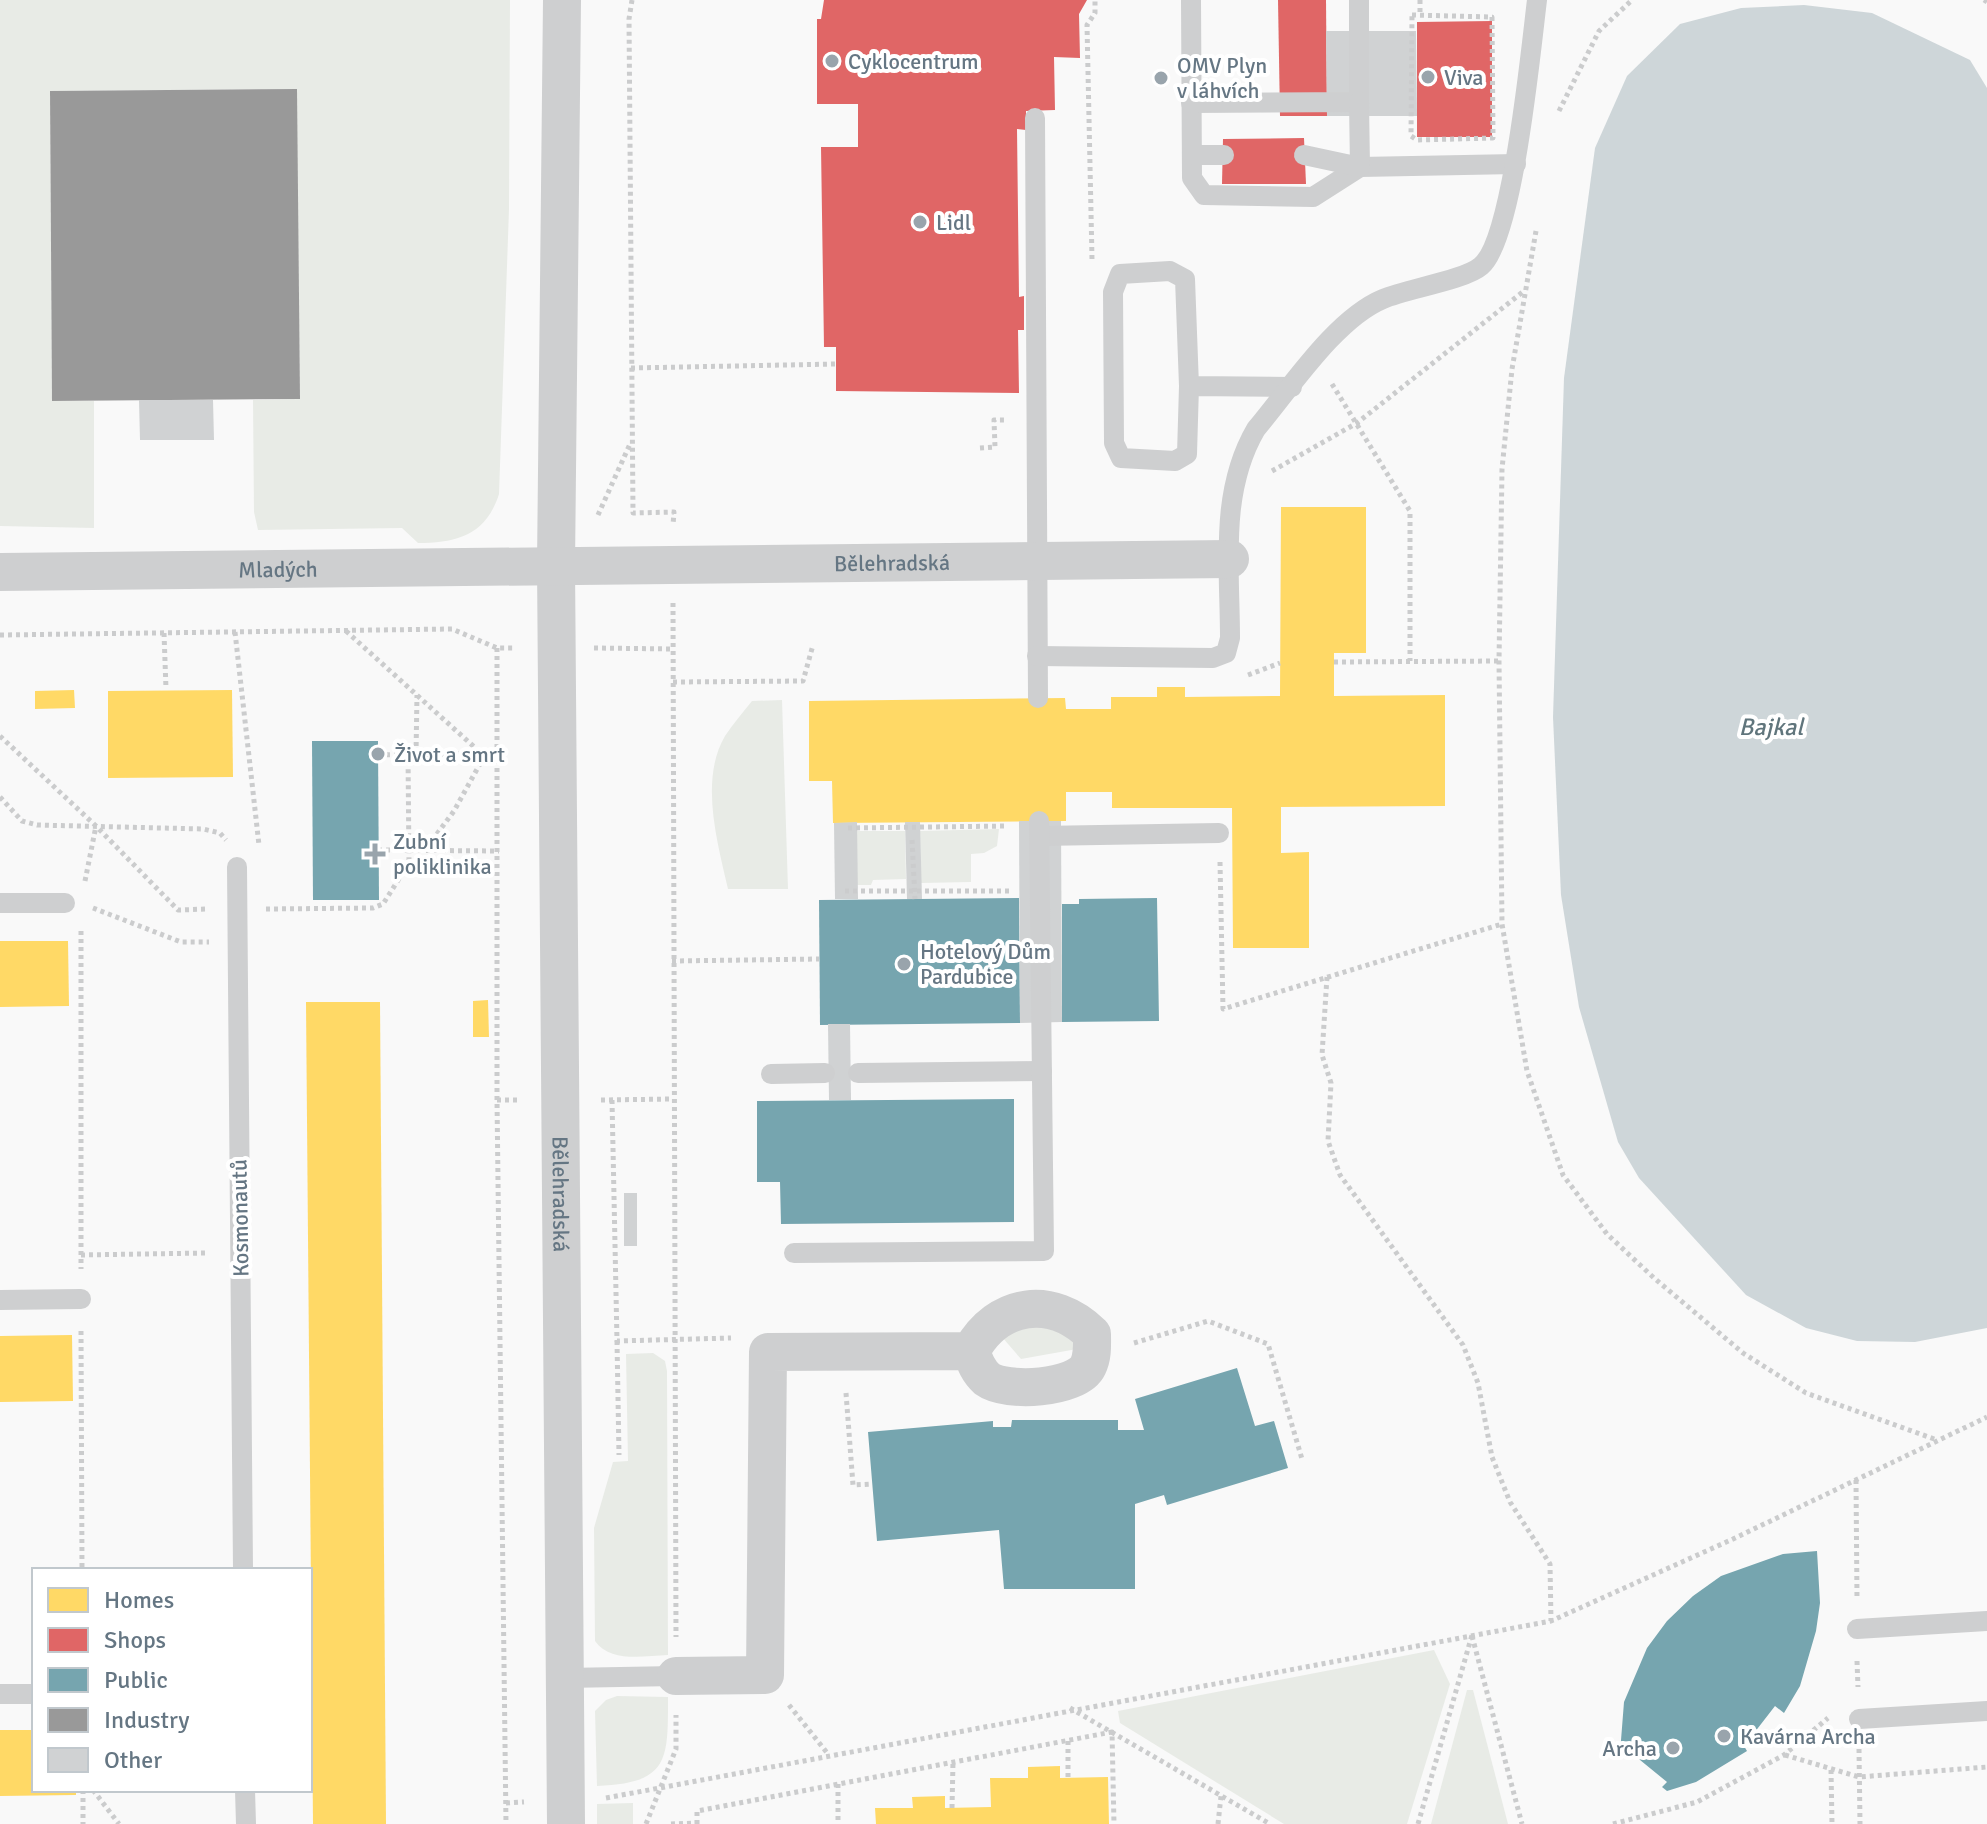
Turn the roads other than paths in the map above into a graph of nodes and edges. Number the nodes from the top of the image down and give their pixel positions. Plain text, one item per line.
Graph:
1 (562, 0) edge
2 (1191, 0) edge
3 (1359, 0) edge
4 (1537, 0) edge
5 (1359, 102) junction
6 (1191, 103) junction
7 (1035, 118) dead end
8 (1192, 155) junction
9 (1224, 155) dead end
10 (1304, 155) dead end
11 (1516, 164) junction
12 (1360, 167) junction
13 (1189, 386) junction
14 (1292, 387) junction
15 (1230, 559) junction
16 (1036, 561) junction
17 (556, 565) junction
18 (0, 572) edge
19 (1037, 656) junction
20 (1038, 698) dead end
21 (1219, 833) road end
22 (237, 867) road end
23 (0, 903) edge
24 (73, 903) road end
25 (1042, 1071) junction
26 (825, 1073) dead end
27 (858, 1073) dead end
28 (771, 1074) dead end
29 (794, 1253) dead end
30 (81, 1299) road end
31 (0, 1300) edge
32 (971, 1351) dead end
33 (243, 1568) edge
34 (1987, 1621) edge
35 (1857, 1629) dead end
36 (676, 1676) joint
37 (565, 1678) junction
38 (0, 1694) edge
39 (32, 1694) edge
40 (1987, 1711) edge
41 (1859, 1719) dead end
42 (245, 1792) edge
43 (246, 1824) edge
44 (566, 1824) edge

1 - 17 street, Bělehradská
2 - 6 lane
3 - 5 lane
4 - 11 lane
5 - 6 lane
5 - 12 lane
6 - 8 lane
7 - 16 lane
8 - 9 lane
8 - 12 lane
10 - 12 lane
11 - 12 lane
11 - 14 lane
13 - 13 lane
13 - 14 lane
14 - 15 lane
15 - 16 street, Bělehradská
15 - 19 lane
16 - 17 street, Bělehradská
16 - 19 lane
17 - 18 street, Mladých
17 - 37 street, Bělehradská
19 - 20 lane
21 - 25 lane
22 - 33 lane, Kosmonautů
23 - 24 lane
25 - 27 lane
25 - 29 lane
26 - 28 lane
30 - 31 lane
32 - 36 street
34 - 35 lane
36 - 37 lane
37 - 44 street, Bělehradská
38 - 39 lane
40 - 41 lane
42 - 43 lane

